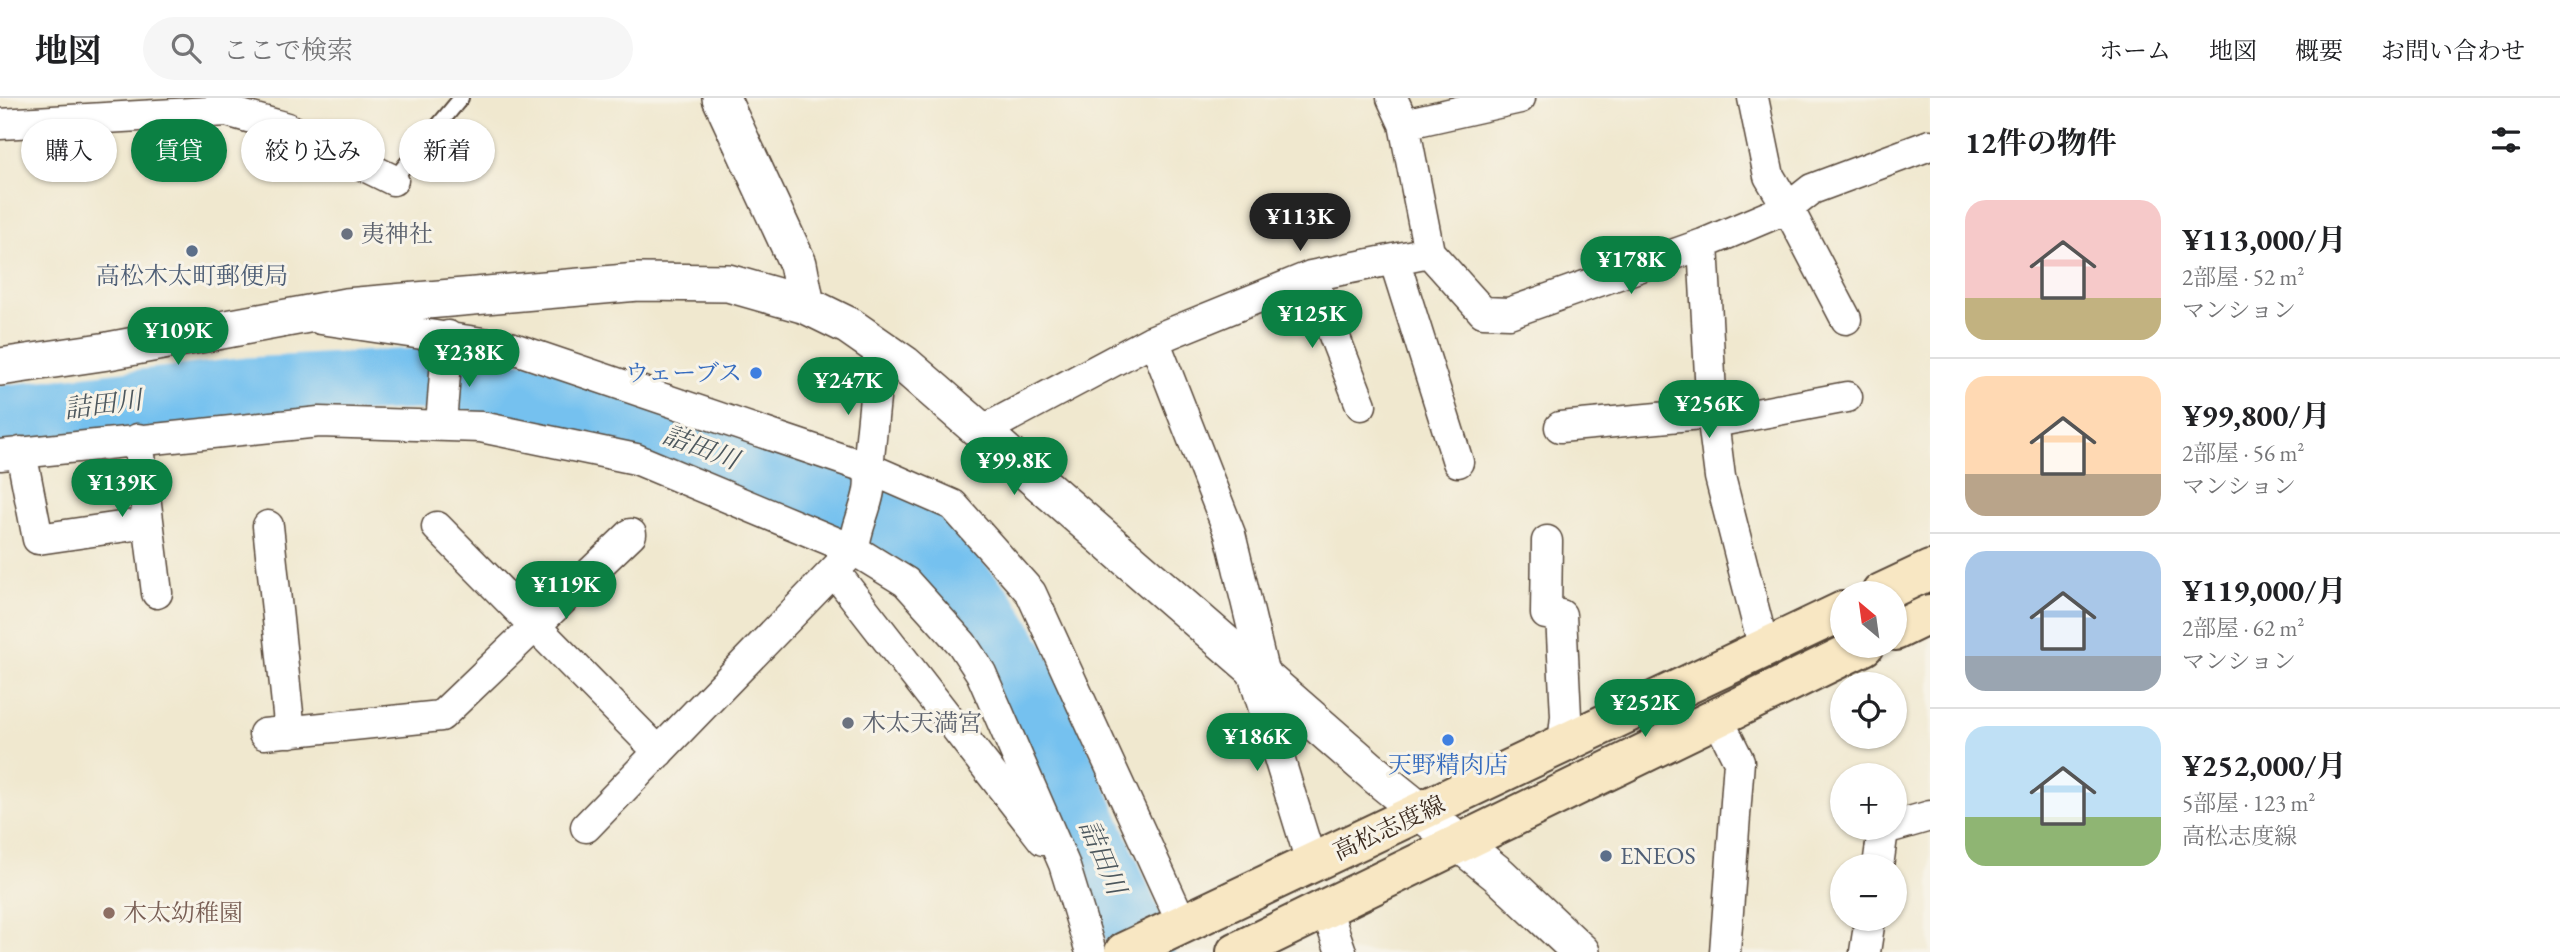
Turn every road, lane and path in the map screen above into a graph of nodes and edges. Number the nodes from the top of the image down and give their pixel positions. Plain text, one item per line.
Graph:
1 (461, 98) edge
2 (722, 98) edge
3 (1520, 98) edge
4 (1753, 98) edge
5 (120, 108) edge
6 (1398, 111) edge
7 (0, 124) edge
8 (1930, 145) edge
9 (393, 180) joint
10 (1787, 208) junction
11 (1703, 244) junction
12 (1429, 252) junction
13 (1394, 259) junction
14 (1311, 276) junction
15 (806, 305) junction
16 (291, 315) junction
17 (1846, 319) dead end
18 (1154, 340) junction
19 (447, 344) junction
20 (880, 348) junction
21 (0, 367) edge
22 (1847, 397) dead end
23 (1361, 405) dead end
24 (1712, 413) junction
25 (441, 424) junction
26 (1560, 427) dead end
27 (982, 431) junction
28 (138, 439) junction
29 (10, 454) edge
30 (1458, 462) dead end
31 (870, 474) junction
32 (148, 523) junction
33 (268, 526) dead end
34 (437, 527) dead end
35 (631, 534) dead end
36 (1547, 541) dead end
37 (855, 544) junction
38 (1930, 570) edge
39 (834, 571) junction
40 (1907, 581) edge
41 (157, 593) dead end
42 (1930, 614) edge
43 (1830, 617) edge
44 (534, 625) junction
45 (1908, 625) edge
46 (1765, 649) junction
47 (1839, 658) edge
48 (1258, 673) junction
49 (1717, 717) junction
50 (1563, 746) junction
51 (659, 752) junction
52 (1422, 813) junction
53 (1930, 816) edge
54 (1907, 823) edge
55 (586, 827) dead end
56 (1460, 843) junction
57 (1064, 864) junction
58 (1312, 865) junction
59 (1326, 909) junction
60 (1175, 928) junction
61 (1868, 931) edge
62 (1091, 952) edge
63 (1124, 952) edge
64 (1236, 952) edge
65 (1341, 952) edge
66 (1581, 952) edge
67 (1725, 952) edge
68 (1865, 952) edge

1 - 9 lane
2 - 15 street
3 - 6 street
4 - 10 street
5 - 7 street
5 - 9 street
6 - 12 street
8 - 10 street
10 - 11 street
10 - 17 street
11 - 12 street
11 - 24 street
12 - 13 street
13 - 14 street
13 - 30 street
14 - 18 street
14 - 23 street
15 - 16 street
15 - 20 street
16 - 19 street
16 - 21 street
18 - 27 street
18 - 48 street
19 - 25 street
19 - 31 street
20 - 27 street
20 - 31 street
22 - 24 street
24 - 26 street
24 - 46 street
25 - 28 street
25 - 37 street
27 - 48 street
28 - 29 street
28 - 32 street
29 - 32 street
31 - 37 street
31 - 60 street
32 - 41 street
33 - 44 street
34 - 44 street
35 - 44 street
36 - 50 street
37 - 39 street
37 - 57 street
38 - 40 main road
39 - 51 street
39 - 57 street
42 - 45 main road
43 - 46 main road, 高松志度線
44 - 51 street
46 - 50 main road, 高松志度線
47 - 49 main road, 高松志度線
48 - 52 street
48 - 58 street
49 - 56 main road, 高松志度線
49 - 67 street
50 - 52 main road, 高松志度線
51 - 55 street
52 - 56 street
52 - 58 main road, 高松志度線
53 - 54 street
56 - 59 main road, 高松志度線
56 - 66 street
57 - 62 street
58 - 60 main road, 高松志度線
59 - 64 main road, 高松志度線
59 - 65 street
60 - 63 main road, 高松志度線
61 - 68 street

